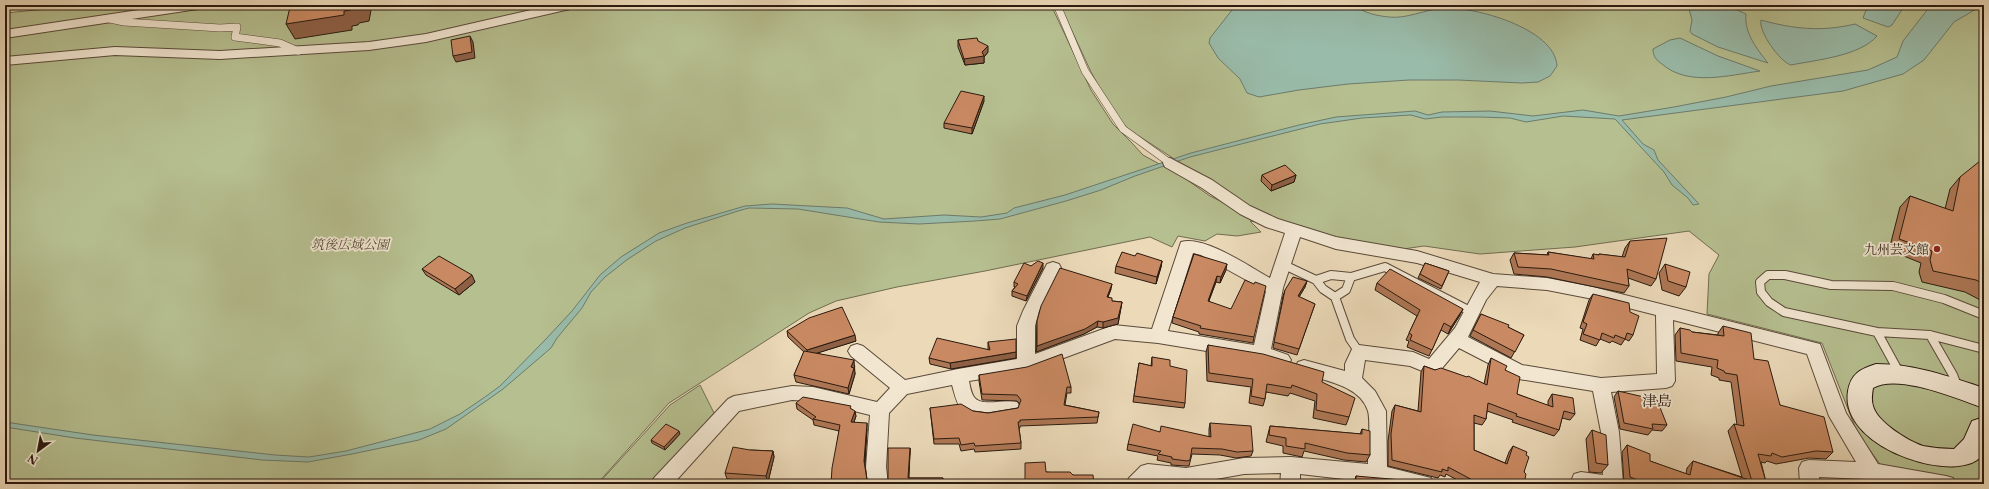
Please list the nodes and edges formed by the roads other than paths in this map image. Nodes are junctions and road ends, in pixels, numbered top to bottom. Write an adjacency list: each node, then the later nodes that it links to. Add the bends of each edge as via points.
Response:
1 (198, 5): 4 (street)
2 (570, 5): 6 (street, via 426,38 369,46)
3 (1057, 5): 8 (lane, via 1085,71 1123,129)
4 (109, 19): 5 (street); 6 (lane, via 124,22 237,27 235,37 280,43)
5 (5, 34)
6 (298, 50): 7 (street, via 220,55 115,51)
7 (5, 61)
8 (1170, 163): 9 (street, via 1245,210)
9 (1294, 230): 10 (street); 14 (street, via 1336,243 1417,257)
10 (1282, 264): 13 (lane); 15 (street)
11 (1053, 268): 28 (street, via 1026,326)
12 (1351, 277): 13 (lane, via 1331,275); 16 (lane, via 1346,290); 17 (lane, via 1385,267)
13 (1316, 280): 16 (lane, via 1323,289)
14 (1493, 280): 17 (street); 18 (street, via 1547,284 1585,291)
15 (1275, 288): 22 (street, via 1205,250 1187,246); 27 (street)
16 (1335, 297): 26 (lane, via 1350,339)
17 (1472, 312): 23 (street)
18 (1664, 312): 32 (street, via 1666,381); 41 (street, via 1814,349 1838,416)
19 (1984, 315): 20 (lane, via 1918,291 1893,286 1831,285 1779,275 1768,275 1760,282 1760,292 1784,312)
20 (1878, 332): 21 (lane); 29 (lane)
21 (1930, 335): 24 (lane); 34 (lane)
22 (1158, 336): 27 (street); 28 (street, via 1114,332)
23 (1457, 339): 26 (street, via 1432,368 1413,359); 32 (street, via 1519,372)
24 (1984, 349)
25 (857, 351): 33 (street)
26 (1359, 352): 31 (street, via 1354,364)
27 (1261, 353): 31 (street)
28 (1026, 365): 30 (street)
29 (1900, 374): 34 (street); 38 (street, via 1876,374 1862,382 1858,398 1863,414 1877,431 1907,451 1937,460 1958,460 1973,448 1981,429)
30 (958, 376): 33 (street); 36 (street, via 966,402 980,410)
31 (1353, 382): 40 (street, via 1369,396 1377,411)
32 (1601, 385): 49 (street, via 1610,432)
33 (902, 388): 37 (street)
34 (1958, 388): 35 (street)
35 (1984, 398)
36 (1011, 407)
37 (880, 410): 42 (street, via 813,394 792,393 734,404); 43 (street, via 876,467)
38 (1984, 428)
39 (1290, 465): 40 (street); 44 (street, via 1244,466 1186,476 1148,472); 45 (street)
40 (1377, 473): 46 (street)
41 (1877, 477): 50 (street, via 1809,468); 51 (street)
42 (661, 484)
43 (878, 484)
44 (1136, 484)
45 (1290, 484)
46 (1424, 484)
47 (1580, 484): 48 (street, via 1581,480)
48 (1606, 484)
49 (1613, 484)
50 (1810, 484)
51 (1946, 484)

